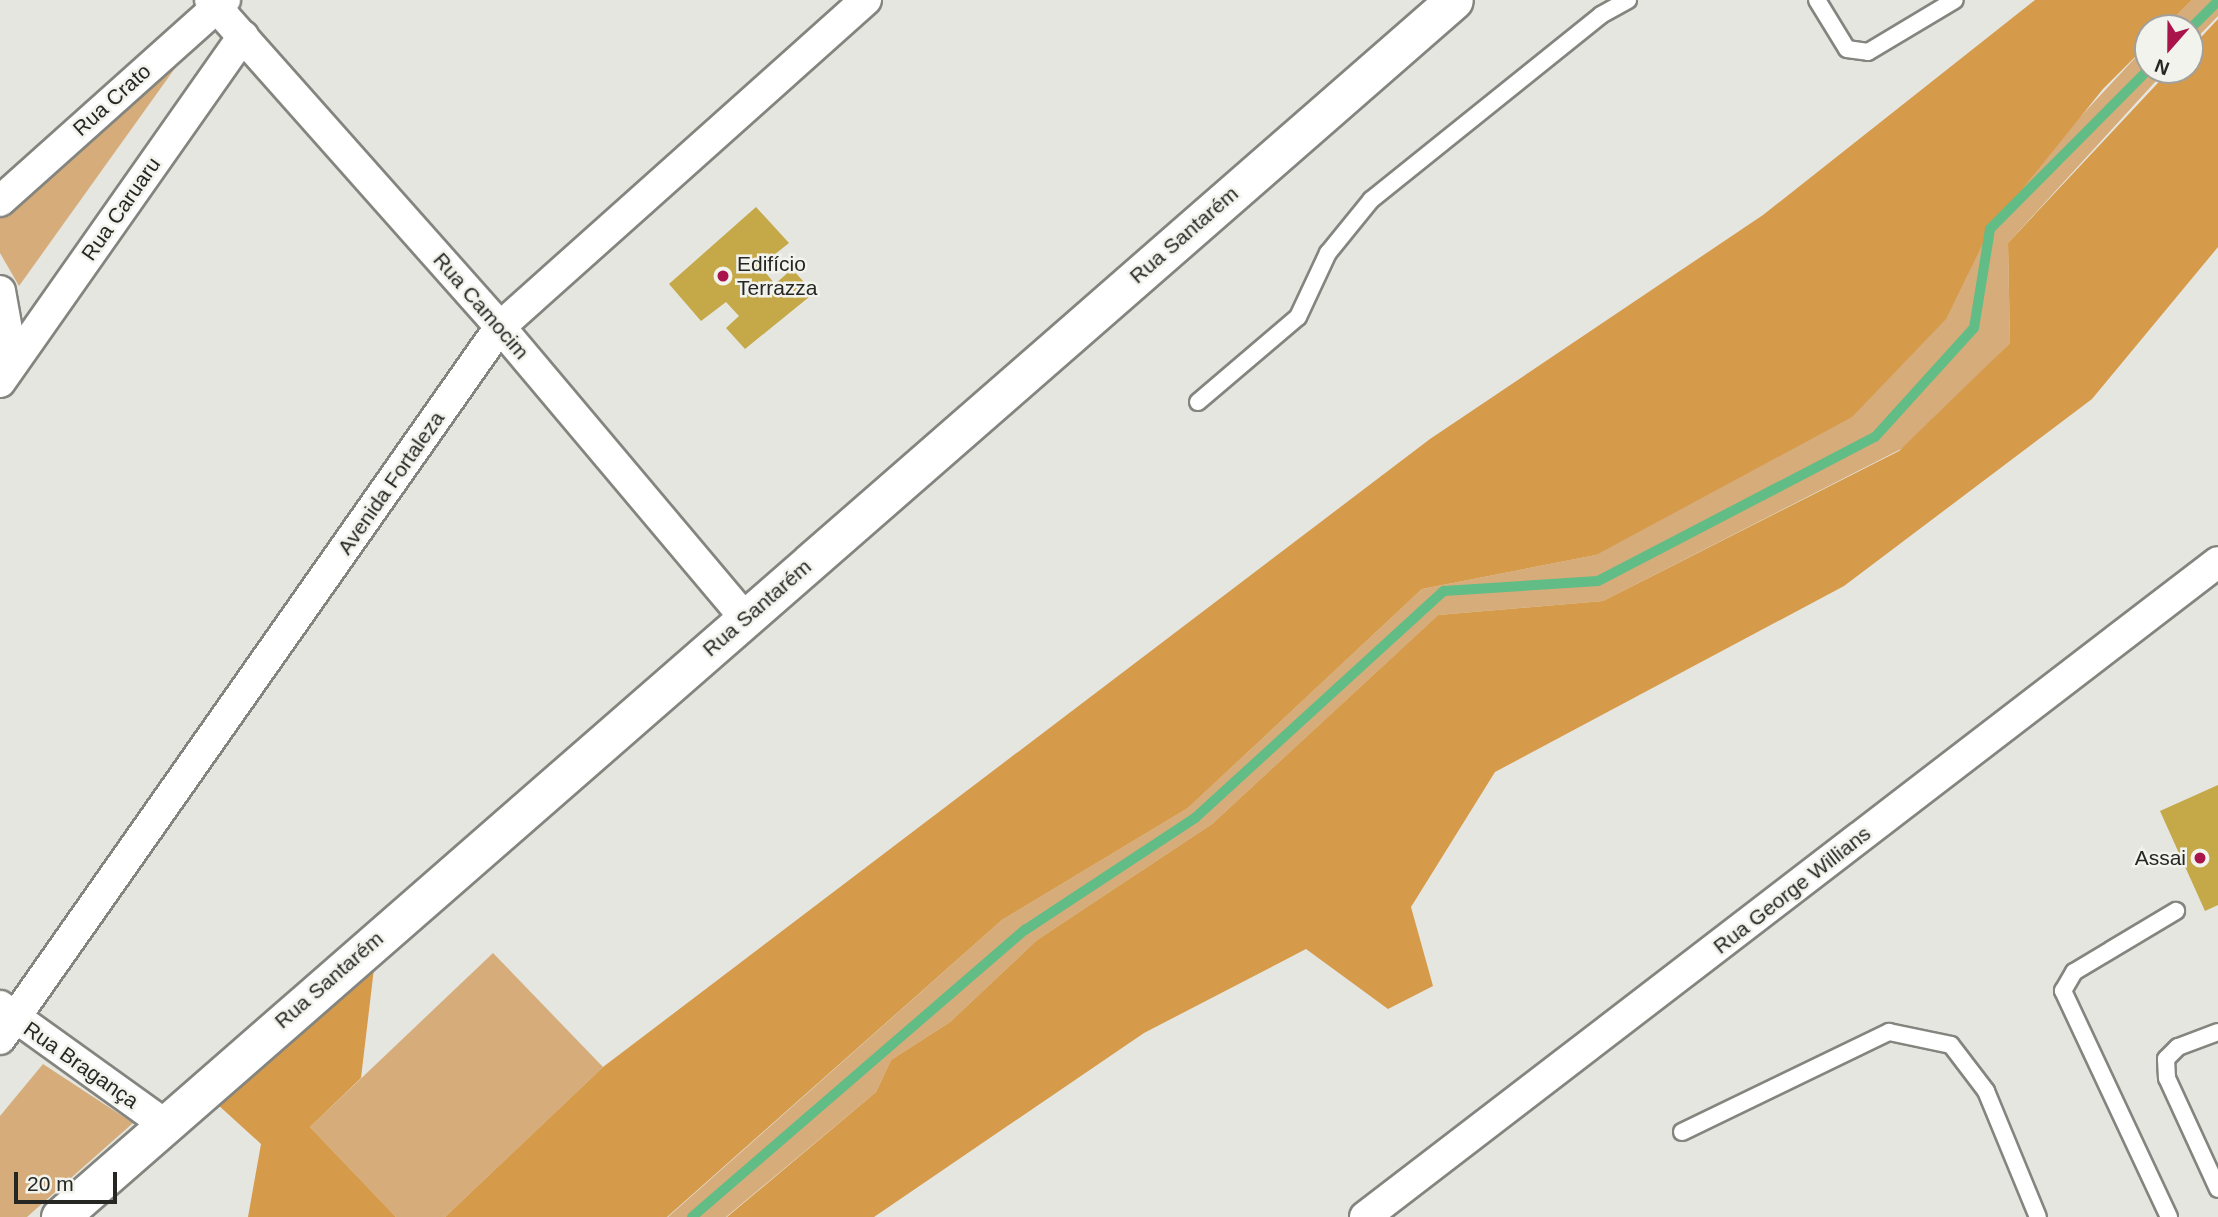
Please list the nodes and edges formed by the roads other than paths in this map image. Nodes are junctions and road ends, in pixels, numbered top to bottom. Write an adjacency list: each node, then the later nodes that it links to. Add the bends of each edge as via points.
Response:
1 (866, 0): 10 (street, Avenida Fortaleza)
2 (1454, 0): 14 (street, Rua Santarém)
3 (1628, 0): 12 (lane, via 1601,15 1371,201 1328,253 1298,317)
4 (1818, 0): 5 (lane, via 1847,49 1868,52)
5 (1955, 0)
6 (217, 3): 7 (street, Rua Camocim); 8 (street, Rua Crato)
7 (243, 36): 10 (street, Rua Camocim); 11 (street, Rua Caruaru)
8 (0, 201)
9 (0, 291): 11 (street)
10 (500, 327): 14 (street, Rua Camocim); 16 (street, Avenida Fortaleza)
11 (7, 372)
12 (1198, 402)
13 (2218, 562): 22 (street, Rua George Willians)
14 (745, 618): 18 (street, Rua Santarém)
15 (2176, 911): 24 (lane, via 2074,972 2063,991)
16 (5, 1021): 18 (street, Rua Bragança)
17 (2218, 1031): 20 (lane, via 2178,1047 2166,1068)
18 (163, 1123): 21 (street, Rua Santarém)
19 (1682, 1132): 23 (lane, via 1889,1032 1951,1045 1986,1091)
20 (2218, 1189)
21 (61, 1217)
22 (1365, 1217)
23 (2038, 1217)
24 (2169, 1217)

